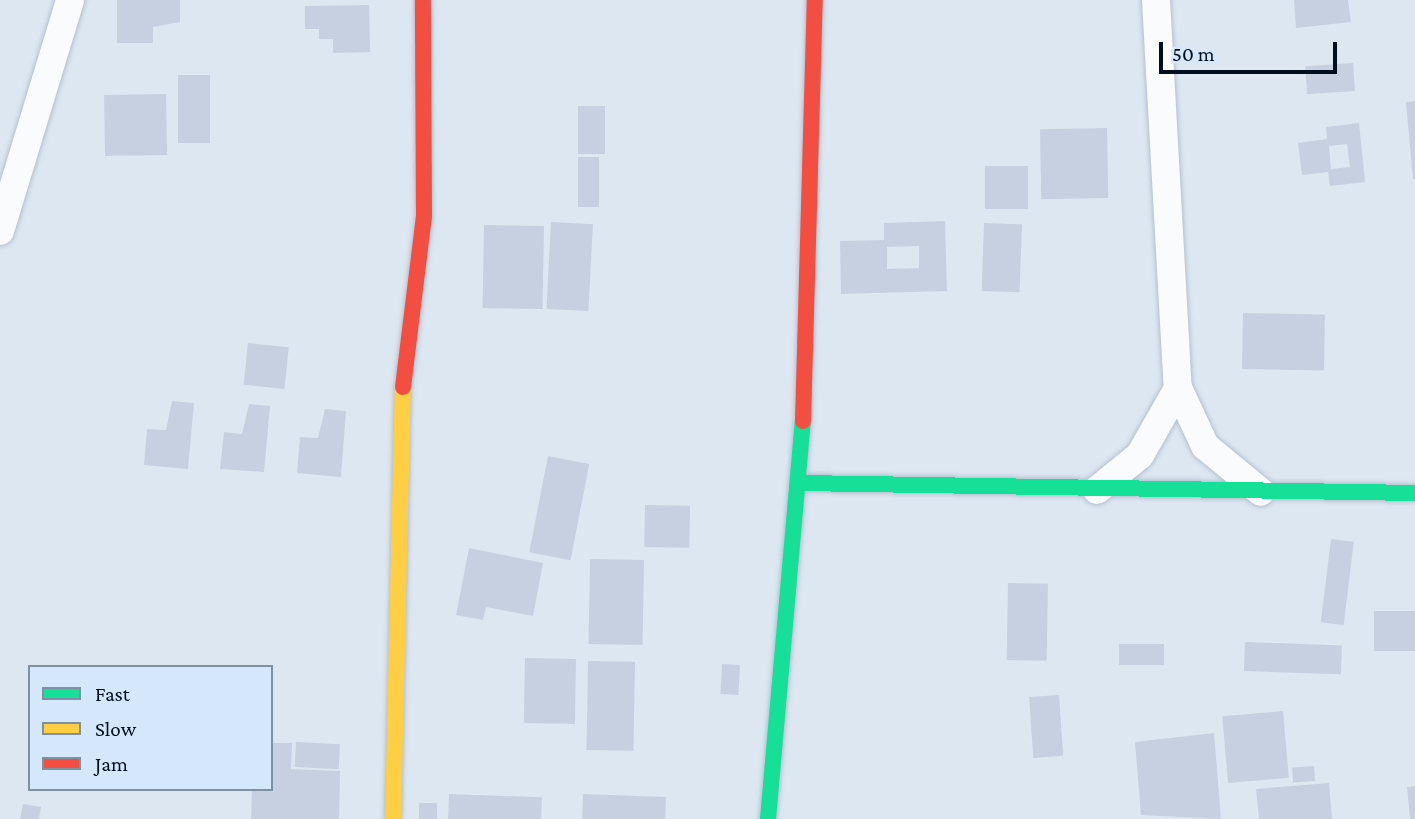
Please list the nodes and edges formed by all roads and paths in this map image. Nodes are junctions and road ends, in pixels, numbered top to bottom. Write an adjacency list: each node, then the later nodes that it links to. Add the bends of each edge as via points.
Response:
1 (70, 0): 5 (street)
2 (423, 0): 11 (street, via 424,215 398,421)
3 (816, 0): 7 (street)
4 (1156, 0): 6 (street)
5 (0, 231)
6 (1178, 388): 8 (street, via 1140,455); 9 (street, via 1205,446)
7 (800, 483): 8 (street); 12 (street)
8 (1097, 490): 9 (street)
9 (1261, 492): 10 (street)
10 (1415, 493)
11 (393, 819)
12 (768, 819)

